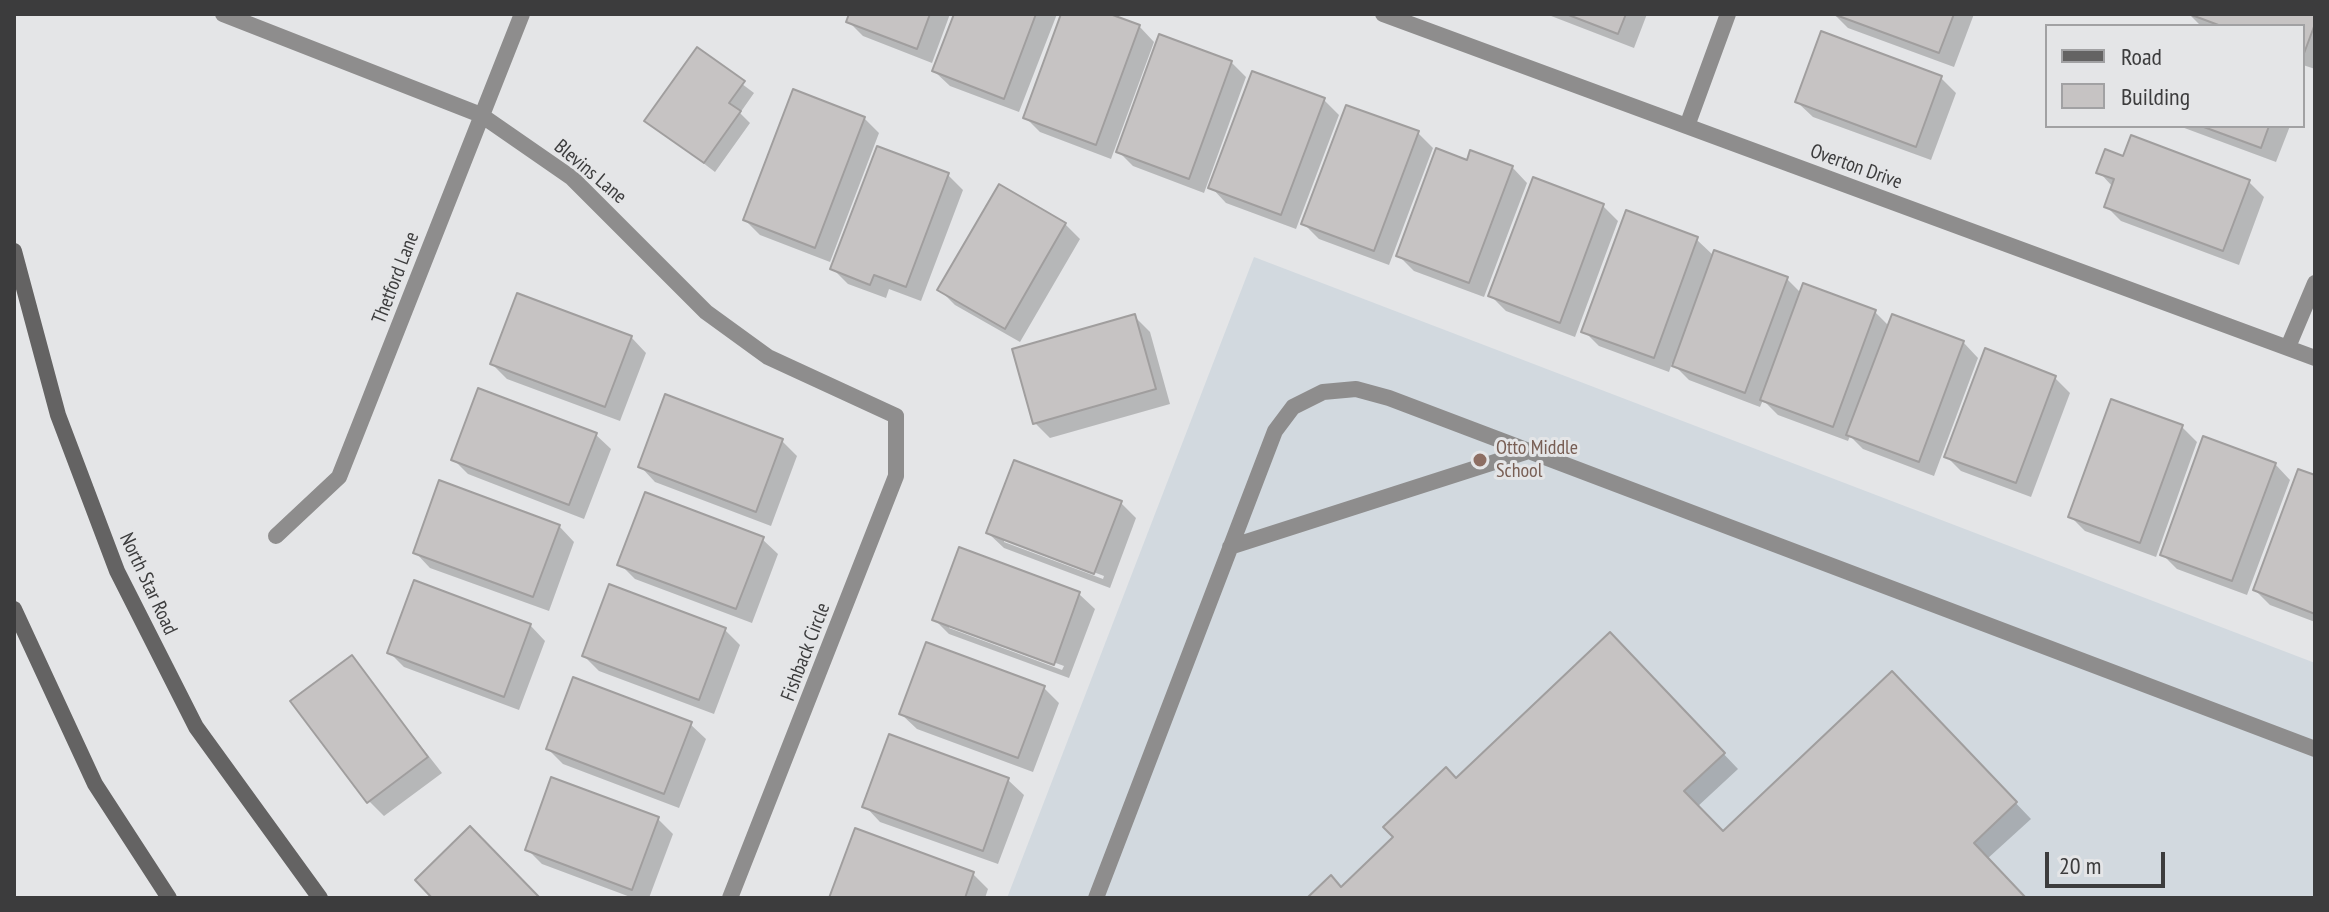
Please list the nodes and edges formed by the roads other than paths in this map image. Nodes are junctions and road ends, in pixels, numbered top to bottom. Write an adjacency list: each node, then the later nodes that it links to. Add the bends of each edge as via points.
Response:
1 (223, 14): 5 (street, Blevins Lane)
2 (522, 14): 5 (street, Thetford Lane)
3 (1383, 14): 6 (street, Overton Drive)
4 (1728, 14): 6 (street)
5 (481, 115): 11 (street, Blevins Lane, via 572,178 706,312 768,357); 13 (street, Thetford Lane, via 339,477)
6 (1687, 126): 9 (street, Overton Drive)
7 (14, 251): 19 (main road, North Star Road, via 58,415 117,571 196,727)
8 (2315, 283): 9 (street)
9 (2288, 347): 10 (street, Overton Drive)
10 (2315, 358)
11 (896, 416): 20 (street, Fishback Circle, via 896,476)
12 (1529, 451): 14 (street); 14 (street, via 1389,398 1356,389 1323,392 1293,407 1275,431); 17 (street)
13 (276, 536)
14 (1230, 547): 21 (street)
15 (14, 609): 16 (main road)
16 (18, 630): 18 (main road, via 95,784)
17 (2315, 749)
18 (169, 898)
19 (320, 898)
20 (730, 898)
21 (1096, 898)

